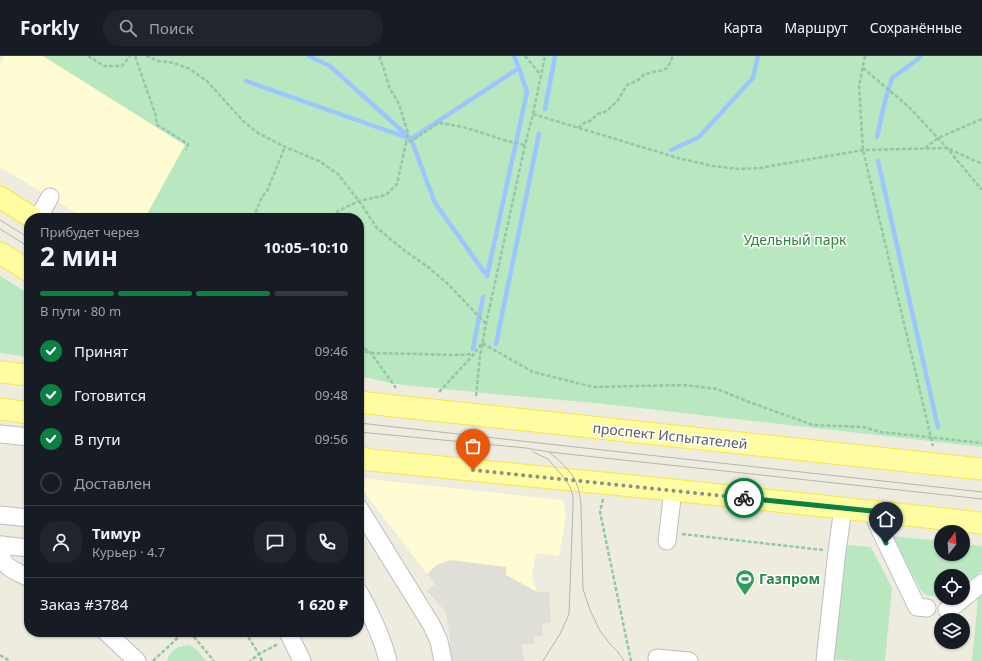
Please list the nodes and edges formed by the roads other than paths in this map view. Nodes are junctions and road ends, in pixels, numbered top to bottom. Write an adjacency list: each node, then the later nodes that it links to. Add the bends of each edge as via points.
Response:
1 (0, 197): 3 (main road)
2 (50, 197): 4 (street)
3 (25, 213)
4 (41, 213)
5 (0, 253): 6 (main road)
6 (24, 268)
7 (0, 372): 8 (main road)
8 (24, 375)
9 (364, 402): 15 (main road, проспект Испытателей)
10 (0, 410): 11 (main road)
11 (24, 412)
12 (0, 434): 13 (street)
13 (24, 436)
14 (364, 458): 16 (main road)
15 (982, 469)
16 (673, 490): 17 (main road); 23 (street)
17 (843, 508): 18 (main road); 39 (street)
18 (872, 511): 22 (main road); 29 (street, via 917,607)
19 (0, 514): 21 (street)
20 (364, 516): 37 (street, via 431,624 439,641)
21 (24, 517)
22 (982, 523)
23 (668, 537)
24 (1, 545): 25 (street); 26 (street, via 6,566)
25 (24, 547)
26 (24, 575)
27 (982, 583): 30 (street)
28 (364, 601): 36 (street, via 379,632)
29 (927, 608)
30 (947, 610)
31 (112, 637): 34 (street)
32 (286, 637): 35 (street)
33 (657, 658): 38 (street)
34 (138, 661)
35 (302, 661)
36 (388, 661)
37 (443, 661)
38 (689, 661)
39 (825, 661)

